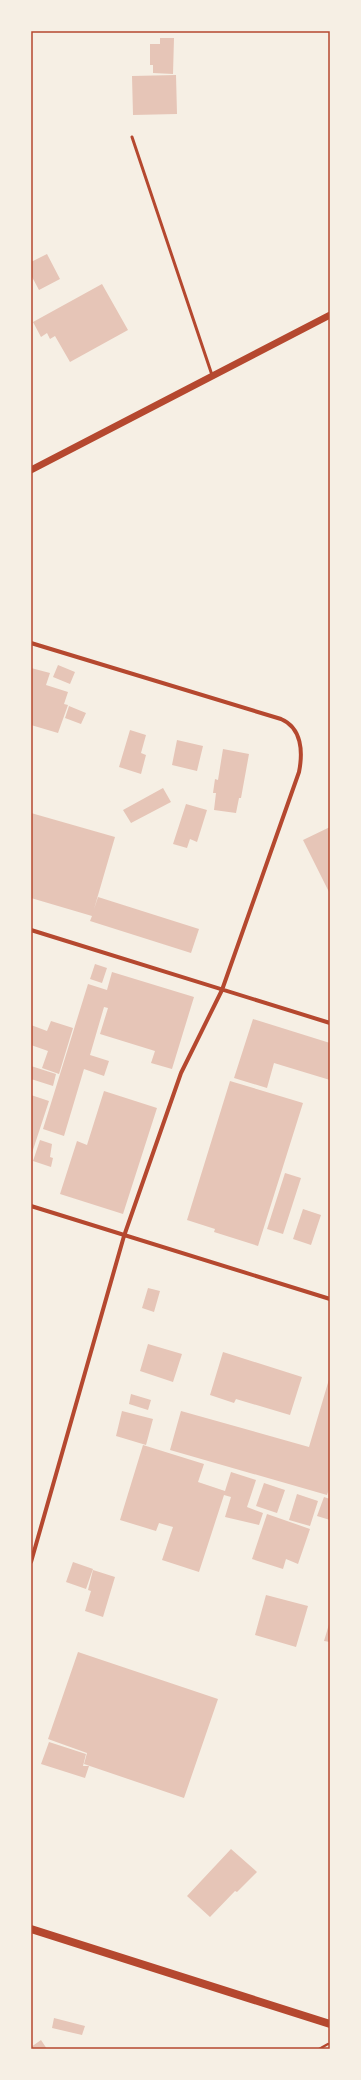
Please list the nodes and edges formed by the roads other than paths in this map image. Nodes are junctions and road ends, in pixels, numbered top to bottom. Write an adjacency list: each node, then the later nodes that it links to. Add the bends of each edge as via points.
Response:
1 (132, 137): 3 (lane)
2 (330, 315): 3 (street)
3 (212, 375): 4 (street)
4 (31, 470)
5 (31, 643): 7 (street, via 281,719 294,728 301,744 302,759 299,772)
6 (31, 930): 7 (street)
7 (222, 990): 8 (street); 10 (street, via 181,1073)
8 (330, 1023)
9 (31, 1206): 10 (street)
10 (124, 1236): 11 (street); 12 (street)
11 (330, 1299)
12 (31, 1562)
13 (31, 1929): 14 (main road)
14 (330, 2024)

